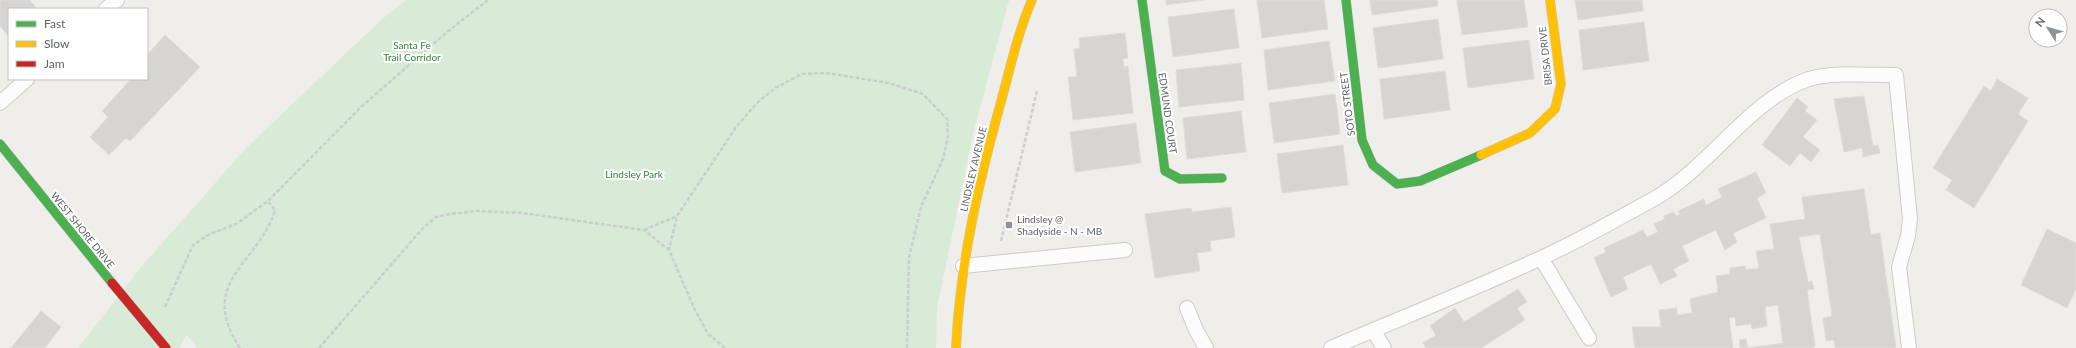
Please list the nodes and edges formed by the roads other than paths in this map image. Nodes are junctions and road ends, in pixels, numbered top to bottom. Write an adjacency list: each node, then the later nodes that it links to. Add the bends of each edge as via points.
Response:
1 (116, 0): 6 (lane)
2 (1032, 0): 14 (street, LINDSLEY AVENUE, via 1019,37 984,165)
3 (1142, 0): 11 (street, EDMUND COURT, via 1165,171 1180,179)
4 (1346, 0): 10 (street, SOTO STREET, via 1362,140 1373,165 1397,184 1420,181)
5 (1550, 0): 10 (street, BRISA DRIVE, via 1561,84 1555,109 1530,133)
6 (107, 8)
7 (26, 80): 8 (lane)
8 (0, 103)
9 (0, 144): 18 (street, WEST SHORE DRIVE)
10 (1473, 158)
11 (1222, 178)
12 (1125, 250): 14 (lane)
13 (1541, 258): 16 (lane); 17 (lane); 23 (lane, via 1669,189 1759,109 1791,88 1810,79 1829,76 1896,75 1910,219 1899,267)
14 (964, 266): 19 (street, LINDSLEY AVENUE)
15 (1187, 308): 20 (lane)
16 (1373, 330): 21 (lane); 22 (lane)
17 (1589, 338)
18 (166, 348)
19 (956, 348)
20 (1206, 348)
21 (1331, 348)
22 (1384, 348)
23 (1909, 348)

